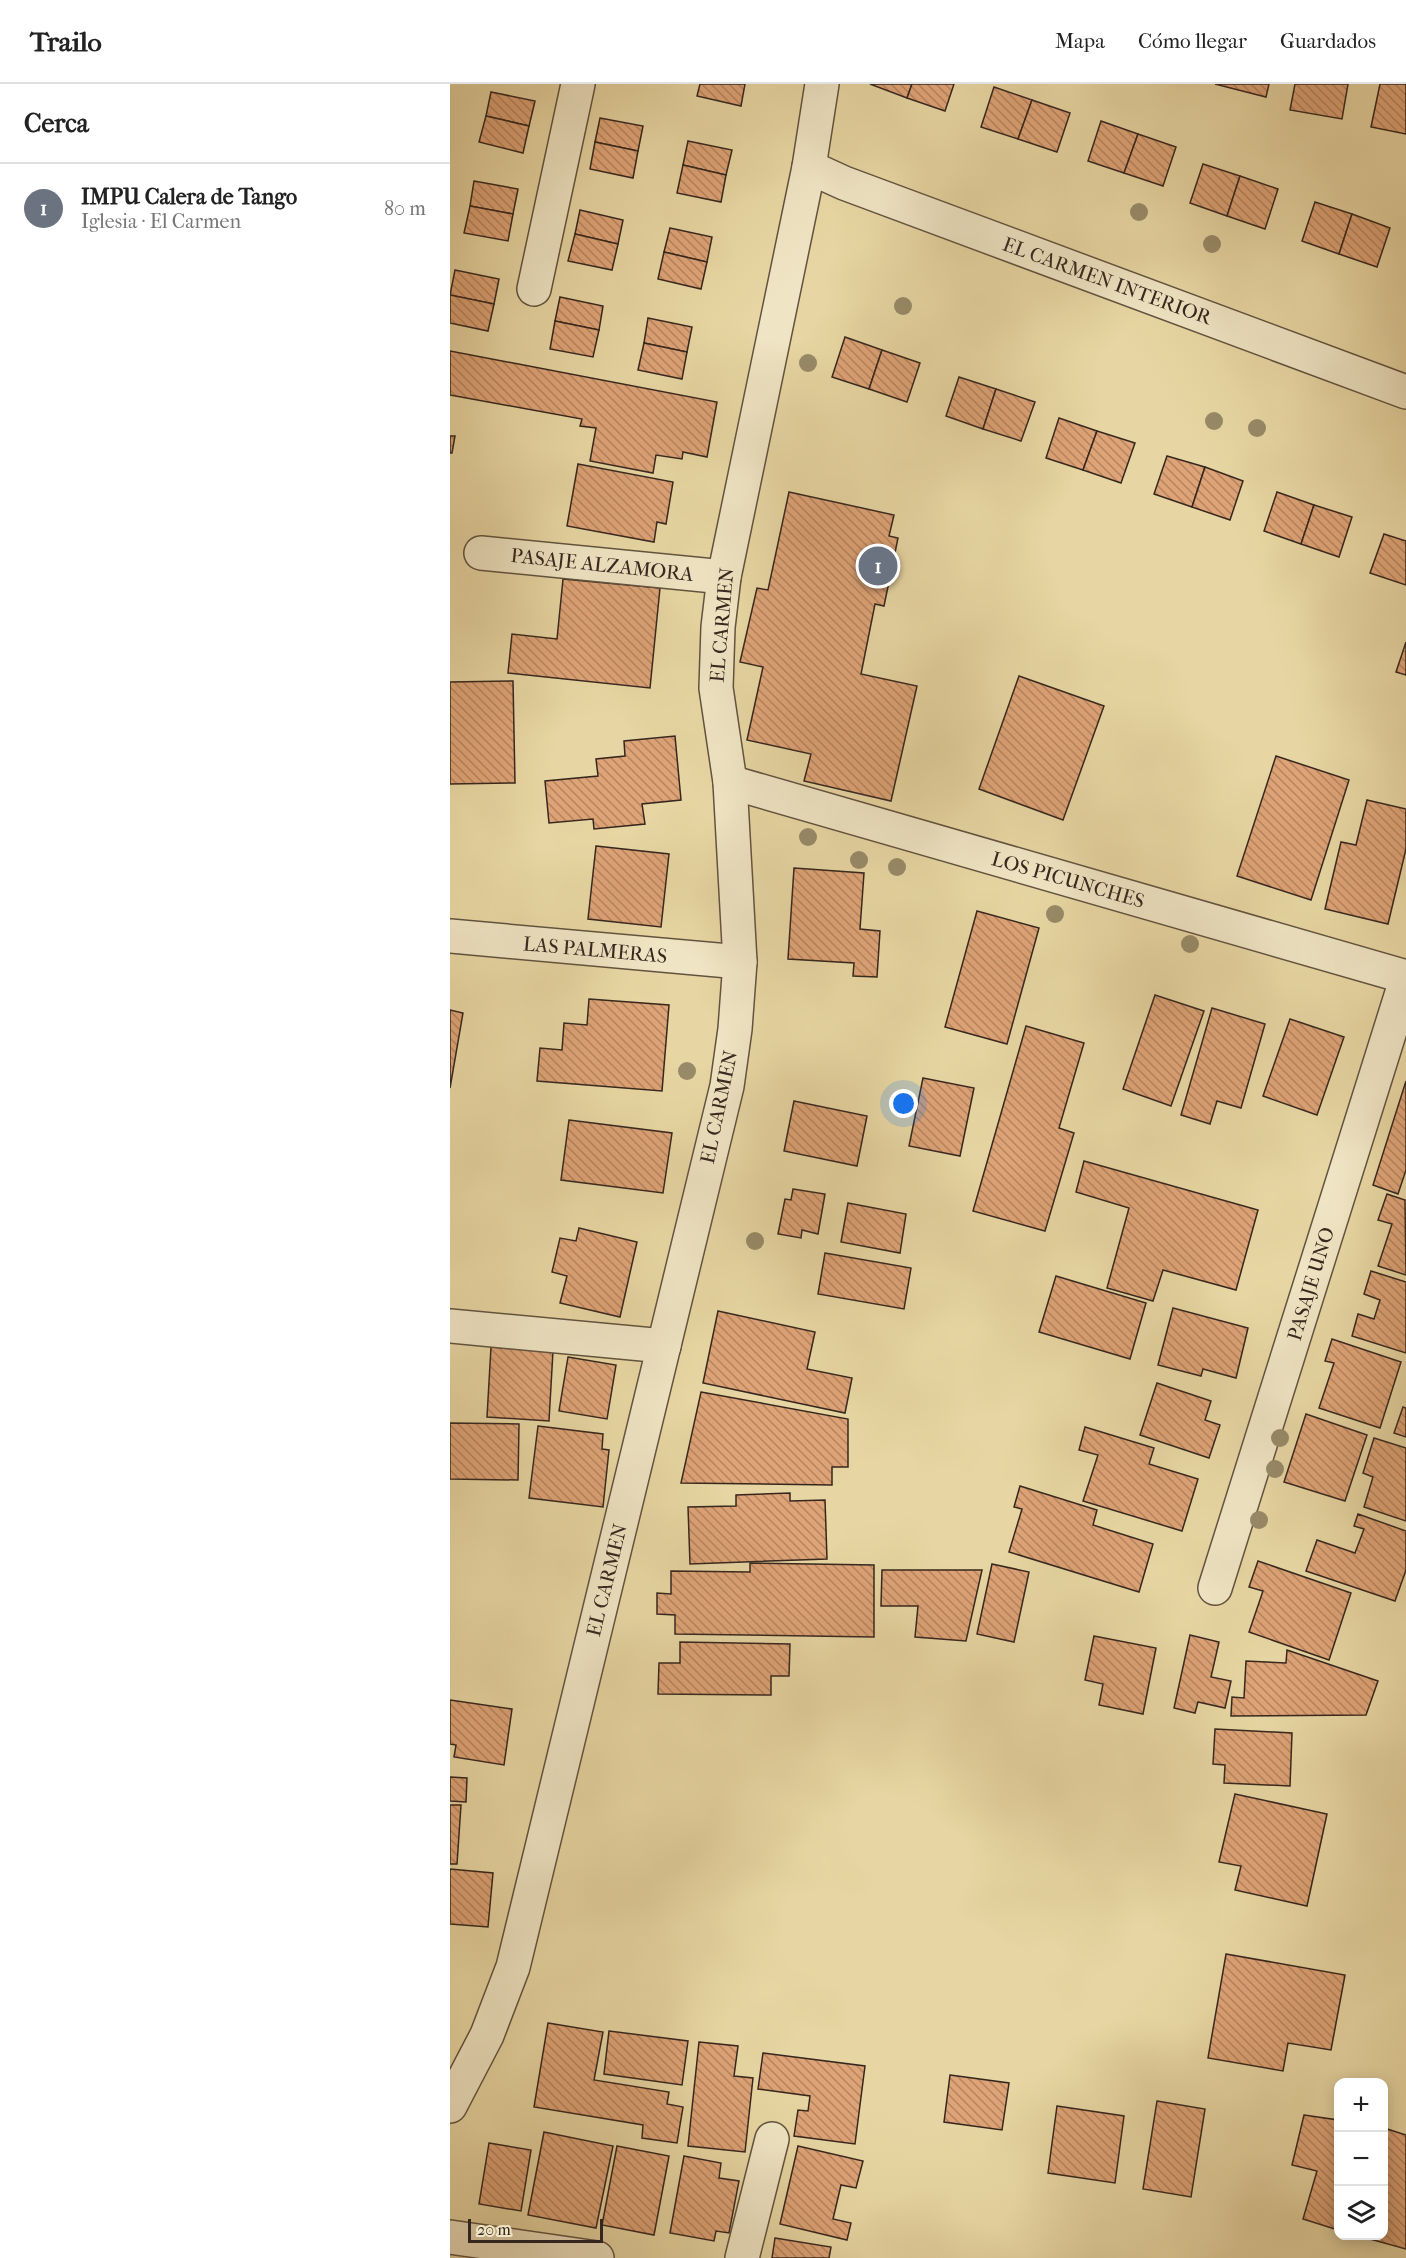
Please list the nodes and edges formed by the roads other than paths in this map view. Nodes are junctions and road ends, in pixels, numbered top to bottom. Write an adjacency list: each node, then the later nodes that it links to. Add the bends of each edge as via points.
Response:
1 (578, 84): 4 (street)
2 (822, 84): 3 (street, EL CARMEN)
3 (809, 167): 5 (street, EL CARMEN INTERIOR); 7 (street, EL CARMEN)
4 (534, 289)
5 (1406, 392)
6 (481, 553): 7 (street, PASAJE ALZAMORA)
7 (724, 577): 8 (street, EL CARMEN, via 716,688)
8 (730, 782): 10 (street, EL CARMEN); 11 (street, LOS PICUNCHES)
9 (450, 936): 10 (street, LAS PALMERAS)
10 (740, 962): 13 (street, EL CARMEN, via 728,1086)
11 (1406, 979): 14 (street, PASAJE UNO)
12 (450, 1326): 13 (street)
13 (664, 1346): 15 (street, EL CARMEN, via 513,1967 487,2035)
14 (1215, 1588)
15 (450, 2106)
16 (772, 2139): 19 (street)
17 (450, 2237): 18 (street)
18 (597, 2258)
19 (741, 2258)

